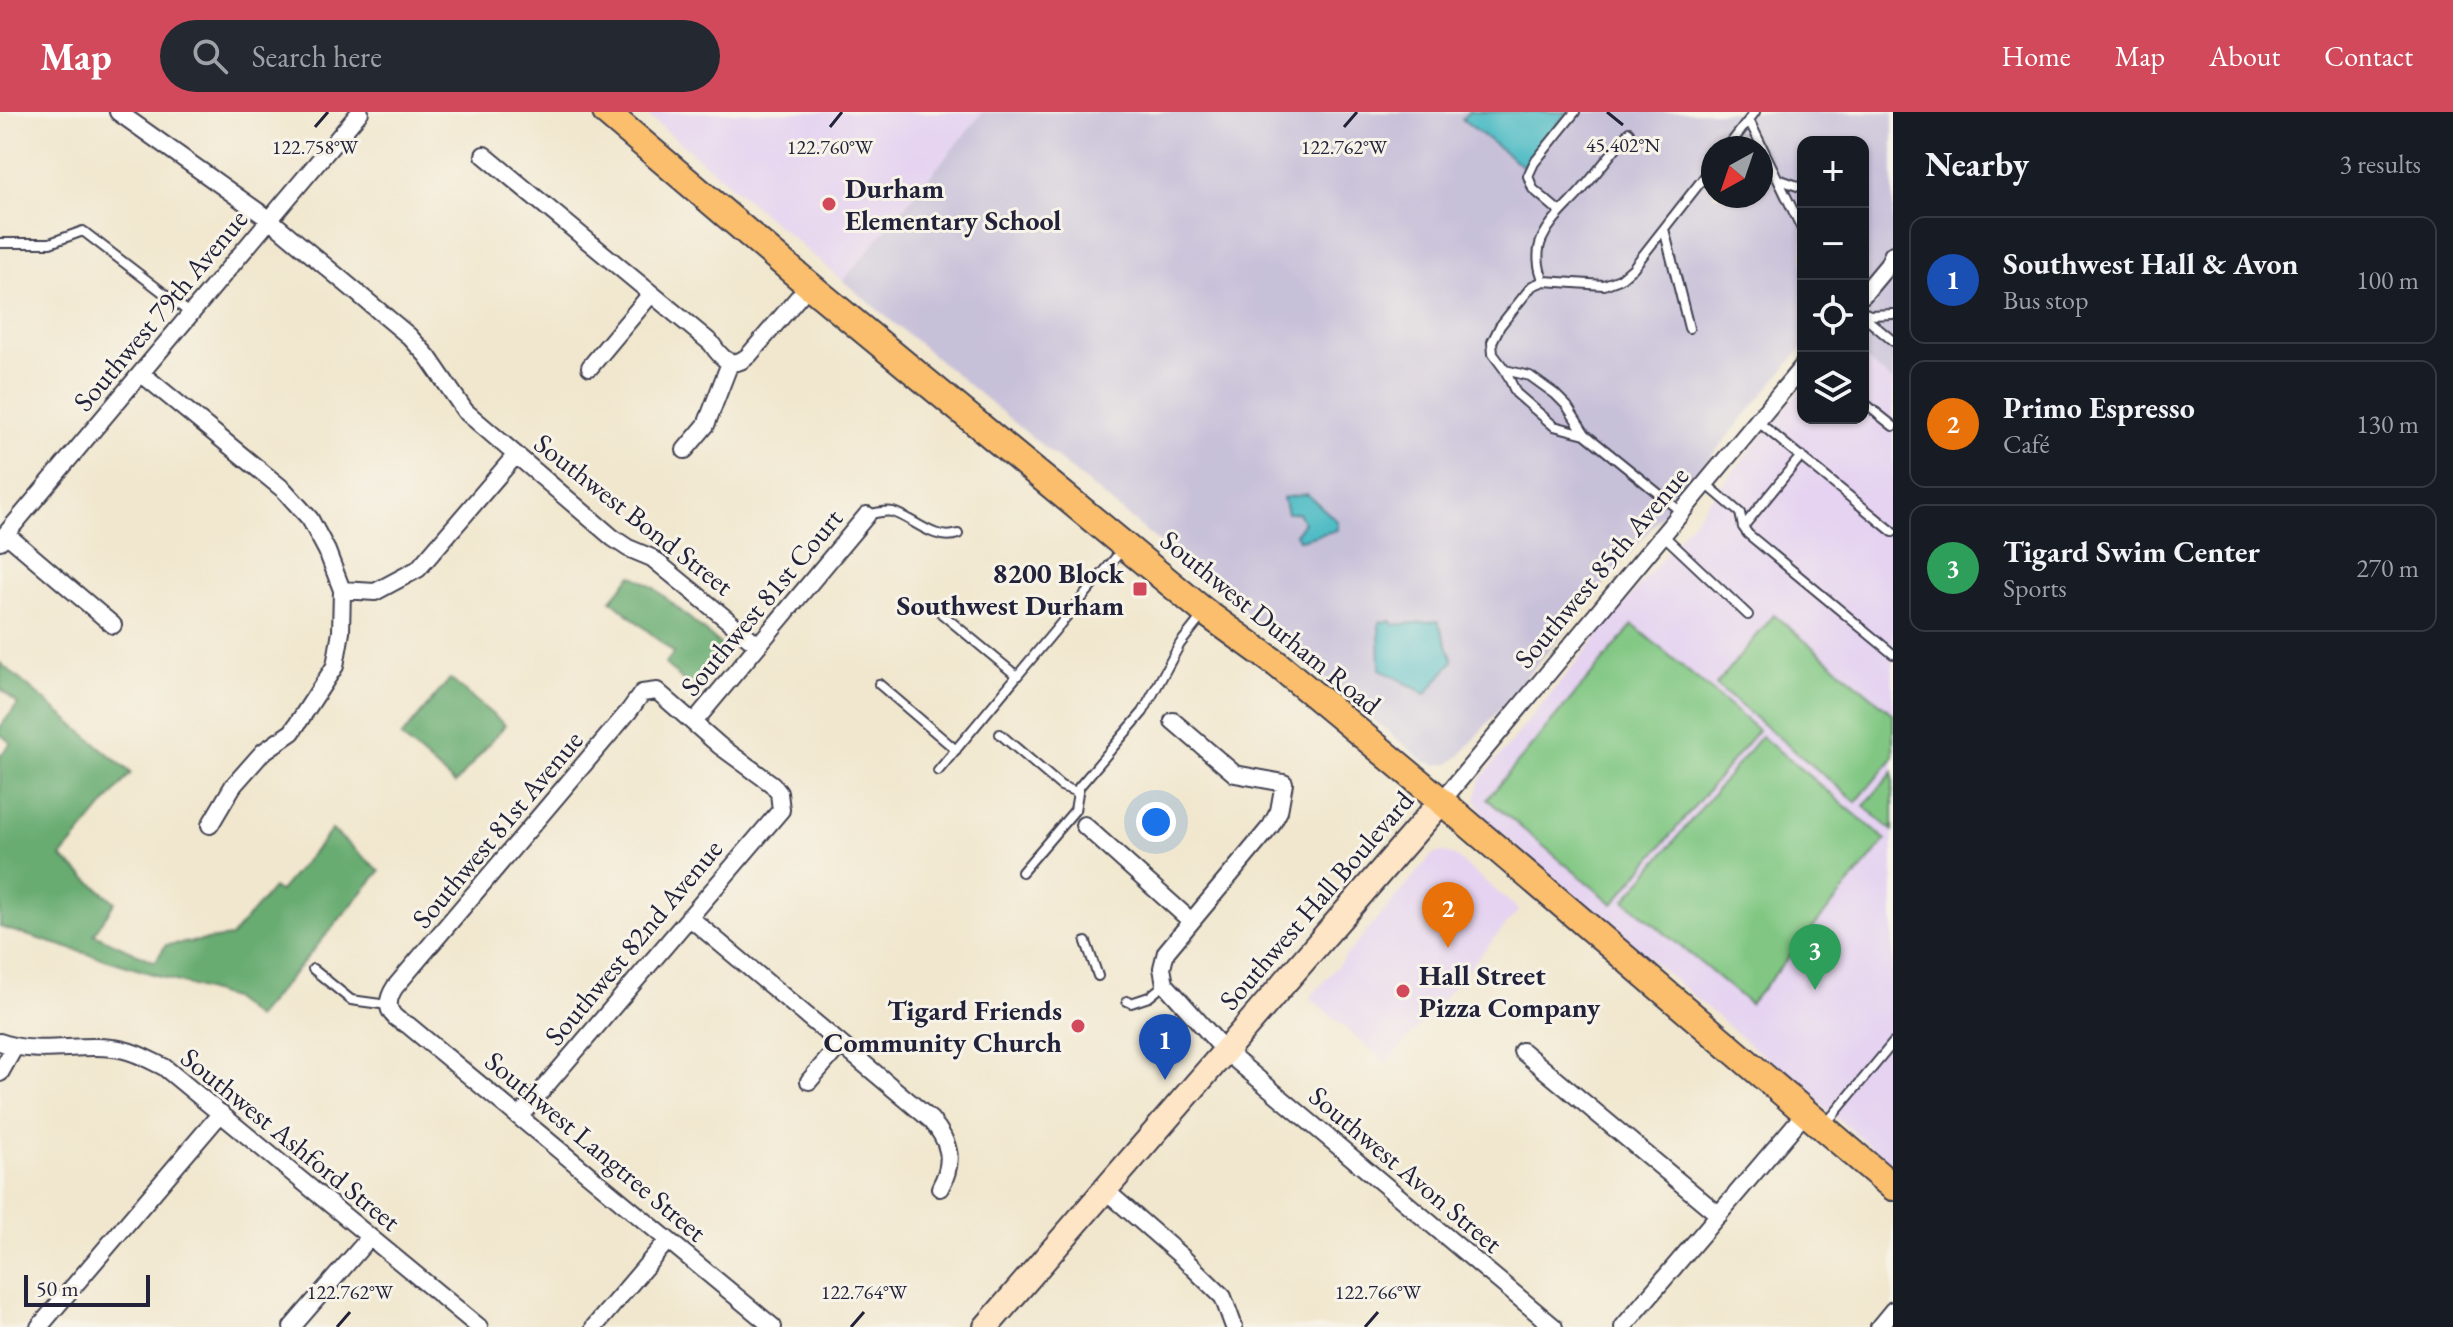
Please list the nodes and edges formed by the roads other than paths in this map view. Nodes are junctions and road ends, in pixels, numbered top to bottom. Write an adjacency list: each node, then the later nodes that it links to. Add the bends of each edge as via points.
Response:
1 (118, 112): 14 (street, Southwest Bond Street)
2 (360, 112): 14 (street, Southwest 79th Avenue)
3 (606, 112): 19 (main road, Southwest Durham Road)
4 (1575, 112): 12 (lane, via 1528,176 1533,189)
5 (1752, 116): 7 (lane); 9 (lane)
6 (1629, 132): 12 (lane)
7 (1736, 136)
8 (484, 155): 21 (street)
9 (1778, 179): 11 (lane); 13 (lane)
10 (1701, 181): 15 (lane)
11 (1797, 186)
12 (1560, 212): 18 (lane, via 1542,239 1539,272)
13 (1797, 219)
14 (270, 220): 22 (street, Southwest 79th Avenue); 38 (street, Southwest Bond Street, via 409,336 465,411)
15 (1664, 229): 18 (lane, via 1620,279 1604,285); 26 (lane)
16 (0, 243): 22 (lane, via 50,243 83,231)
17 (1892, 265): 20 (street)
18 (1544, 281): 30 (lane, via 1532,286 1492,342 1493,354)
19 (809, 285): 28 (street, via 749,355); 48 (main road, Southwest Durham Road)
20 (1869, 288)
21 (651, 294): 28 (street); 29 (street)
22 (191, 314): 32 (street, Southwest 79th Avenue)
23 (1893, 314): 24 (lane)
24 (1869, 315)
25 (1869, 319): 27 (lane)
26 (1689, 328)
27 (1893, 341)
28 (730, 363): 37 (street, via 706,425)
29 (590, 367)
30 (1505, 370): 36 (lane, via 1530,376 1555,394); 36 (lane, via 1516,393 1538,415 1554,426)
31 (1797, 373): 34 (street, Southwest 85th Avenue)
32 (142, 374): 47 (street, Southwest 79th Avenue); 49 (street, via 284,490 310,519)
33 (1869, 407): 35 (lane)
34 (1757, 420): 39 (lane); 40 (street, Southwest 85th Avenue)
35 (1893, 426)
36 (1585, 434): 41 (lane)
37 (685, 450)
38 (515, 456): 49 (street, via 418,569 375,592); 54 (street, Southwest Bond Street, via 613,538 652,558)
39 (1801, 456): 43 (lane); 44 (lane)
40 (1705, 482): 41 (street, Southwest 85th Avenue); 43 (lane, via 1740,513)
41 (1680, 511): 45 (street, Southwest 85th Avenue)
42 (867, 515): 46 (lane, via 890,511 939,535); 54 (street, Southwest 81st Court)
43 (1743, 527): 55 (lane)
44 (1893, 532)
45 (1661, 533): 52 (lane); 64 (street, Southwest 85th Avenue)
46 (958, 534)
47 (3, 538): 53 (street)
48 (1125, 546): 50 (main road, Southwest Durham Road); 56 (lane)
49 (342, 590): 65 (street, via 335,666 292,732 263,752 233,786)
50 (1205, 612): 63 (lane, via 1180,644 1143,712); 64 (main road, Southwest Durham Road, via 1277,664)
51 (942, 614): 56 (lane)
52 (1748, 615)
53 (113, 625)
54 (758, 645): 59 (street, Southwest 81st Court)
55 (1892, 651)
56 (1017, 676): 61 (lane)
57 (879, 684): 61 (lane)
58 (1173, 721): 69 (street, via 1235,774 1284,783 1271,826)
59 (694, 722): 68 (street, Southwest 82nd Avenue, via 772,784 782,801 776,818); 75 (street, Southwest 81st Avenue, via 666,696 642,693 395,987)
60 (1000, 734): 63 (lane, via 1061,786)
61 (956, 750): 62 (lane)
62 (938, 771)
63 (1077, 792): 67 (lane, via 1075,810)
64 (1441, 802): 79 (main road, Southwest Hall Boulevard); 85 (main road, Southwest Durham Road)
65 (210, 825)
66 (1084, 825): 69 (street)
67 (1022, 872)
68 (689, 917): 78 (street); 84 (street, Southwest 82nd Avenue)
69 (1191, 921): 73 (street, via 1166,952)
70 (1086, 942): 72 (lane)
71 (313, 969): 75 (lane, via 351,1000)
72 (1098, 976)
73 (1165, 984): 74 (lane, via 1139,1002); 79 (street, Southwest Avon Street)
74 (1127, 1001)
75 (388, 1005): 84 (street, Southwest Langtree Street, via 397,1020)
76 (1893, 1043): 85 (lane)
77 (7, 1045): 81 (street); 83 (street, Southwest Ashford Street, via 124,1050 164,1067)
78 (840, 1045): 82 (street); 87 (street, via 941,1132 950,1153)
79 (1225, 1051): 88 (main road, Southwest Hall Boulevard); 100 (street, Southwest Avon Street)
80 (1522, 1051): 89 (street)
81 (0, 1073)
82 (809, 1081)
83 (221, 1113): 90 (street, Southwest Ashford Street); 93 (street)
84 (520, 1116): 91 (street, Southwest Langtree Street)
85 (1814, 1120): 86 (main road, Southwest Durham Road); 89 (street)
86 (1893, 1187)
87 (940, 1188)
88 (1104, 1189): 98 (main road, Southwest Hall Boulevard); 99 (street, via 1223,1297)
89 (1719, 1215): 101 (street)
90 (370, 1237): 94 (street); 95 (street, Southwest Ashford Street)
91 (668, 1240): 96 (street); 97 (street, Southwest Langtree Street)
92 (1893, 1310): 102 (street)
93 (39, 1327)
94 (292, 1327)
95 (479, 1327)
96 (594, 1327)
97 (773, 1327)
98 (986, 1327)
99 (1234, 1327)
100 (1554, 1327)
101 (1623, 1327)
102 (1879, 1327)

